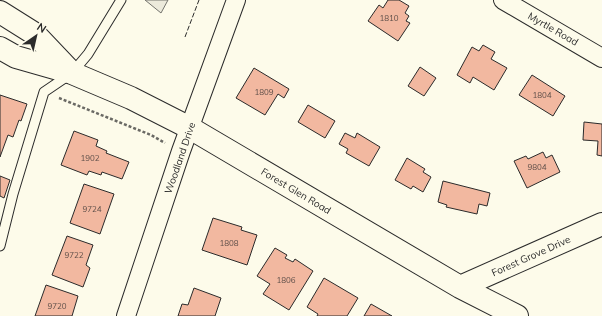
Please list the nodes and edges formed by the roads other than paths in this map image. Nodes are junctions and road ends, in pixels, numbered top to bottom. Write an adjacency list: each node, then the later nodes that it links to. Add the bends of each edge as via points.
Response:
1 (121, 0): 7 (lane, via 88,54)
2 (236, 0): 8 (street, Woodland Drive)
3 (503, 0): 6 (street, Myrtle Road)
4 (0, 12): 7 (street, Forest Glen Road, via 35,34)
5 (0, 48): 7 (street, Forest Glen Road, via 16,58)
6 (602, 58)
7 (72, 73): 8 (street, Forest Glen Road); 10 (lane, via 44,92)
8 (190, 128): 11 (street, Forest Glen Road); 12 (street, Woodland Drive)
9 (602, 224): 11 (street, Forest Grove Drive)
10 (0, 246)
11 (460, 288): 13 (street, Forest Glen Road)
12 (126, 316)
13 (518, 316)

